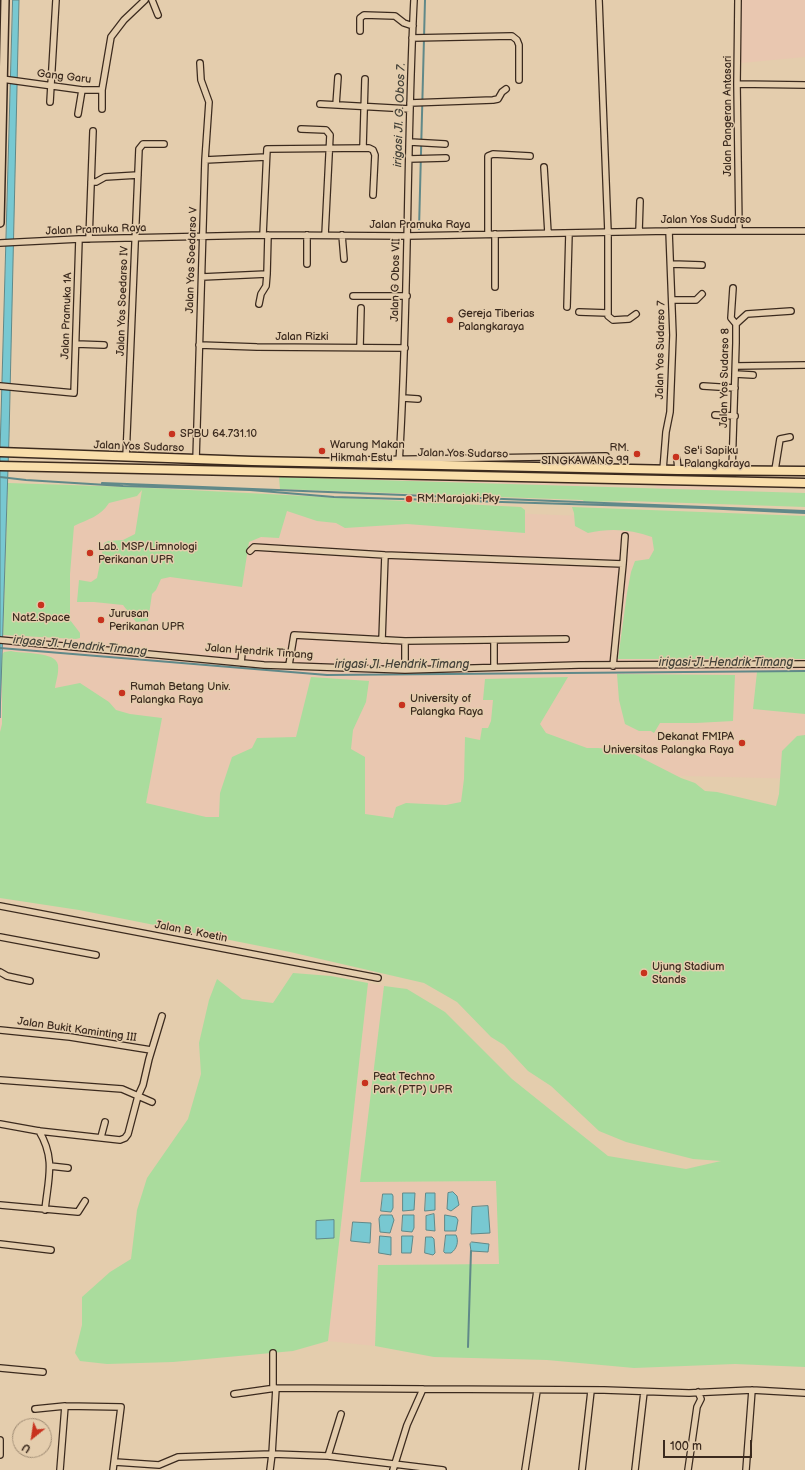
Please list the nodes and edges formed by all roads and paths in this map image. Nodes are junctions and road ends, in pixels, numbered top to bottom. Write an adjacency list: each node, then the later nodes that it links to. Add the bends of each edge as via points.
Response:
1 (4, 0): 12 (street)
2 (56, 0): 20 (street)
3 (145, 0): 23 (street, Gang Garu, via 111,37)
4 (152, 0): 8 (street)
5 (414, 0): 9 (street, Jalan G Obos VII)
6 (599, 0): 55 (street)
7 (738, 0): 18 (street, Jalan Pangeran Antasari)
8 (158, 15)
9 (413, 26): 10 (street, via 395,16 364,15 360,18); 11 (street, Jalan G Obos VII)
10 (360, 30)
11 (412, 38): 17 (street, via 515,38 519,44); 28 (street, Jalan G Obos VII)
12 (1, 54): 15 (street)
13 (200, 63): 43 (street, Jalan Yos Soedarso V, via 201,80 209,102)
14 (338, 77): 26 (street)
15 (5, 79): 20 (street, Gang Garu); 31 (street)
16 (365, 80): 27 (street)
17 (519, 80)
18 (737, 84): 19 (street); 53 (street, Jalan Pangeran Antasari)
19 (805, 85)
20 (50, 86): 22 (street, Gang Garu); 24 (street)
21 (506, 89): 28 (street, via 493,100)
22 (82, 90): 23 (street, Gang Garu); 30 (street)
23 (102, 90): 29 (street)
24 (50, 102)
25 (320, 104): 26 (street)
26 (336, 105): 27 (street)
27 (364, 106): 28 (street); 38 (street)
28 (410, 106): 34 (street, Jalan G Obos VII)
29 (102, 108)
30 (78, 114)
31 (1, 124): 47 (street)
32 (301, 129): 37 (street, via 328,131)
33 (93, 131): 46 (street)
34 (410, 142): 36 (street); 41 (street, Jalan G Obos VII)
35 (164, 144): 45 (street, Jalan Yos Soedarso IV, via 143,144 140,147)
36 (445, 144)
37 (330, 147): 38 (street); 40 (street, via 267,149); 61 (street)
38 (363, 147): 48 (street, via 375,153)
39 (530, 156): 57 (street, via 488,156)
40 (266, 157): 43 (street); 59 (street)
41 (409, 158): 42 (street); 63 (street, Jalan G Obos VII)
42 (446, 158)
43 (205, 160): 64 (street, Jalan Yos Soedarso V)
44 (544, 167): 58 (street)
45 (138, 174): 46 (street, via 107,176); 65 (street, Jalan Yos Soedarso IV)
46 (91, 182): 67 (street)
47 (1, 191): 50 (street)
48 (373, 195)
49 (640, 201): 51 (street)
50 (0, 223)
51 (639, 231): 52 (street, Jalan Yos Sudarso); 55 (street, Jalan Yos Sudarso)
52 (670, 231): 53 (street, Jalan Yos Sudarso); 71 (street, Jalan Yos Sudarso 7)
53 (739, 231): 54 (street, Jalan Yos Sudarso)
54 (805, 231)
55 (608, 232): 56 (street, Jalan Pramuka Raya); 86 (street)
56 (569, 233): 58 (street, Jalan Pramuka Raya); 82 (street)
57 (492, 234): 58 (street, Jalan Pramuka Raya); 63 (street, Jalan Pramuka Raya); 75 (street)
58 (548, 234)
59 (266, 235): 60 (street, Jalan Pramuka Raya); 64 (street, Jalan Pramuka Raya); 73 (street)
60 (307, 235): 61 (street, Jalan Pramuka Raya); 70 (street)
61 (325, 235): 62 (street, Jalan Pramuka Raya)
62 (342, 236): 63 (street, Jalan Pramuka Raya); 69 (street)
63 (407, 236): 79 (street, Jalan G Obos VII)
64 (203, 237): 65 (street, Jalan Pramuka Raya); 74 (street, Jalan Yos Soedarso V)
65 (135, 238): 67 (street, Jalan Pramuka Raya); 109 (street, Jalan Yos Soedarso IV)
66 (80, 239): 67 (street, Jalan Pramuka Raya); 68 (street, Jalan Pramuka Raya); 89 (street, Jalan Pramuka 1A)
67 (89, 239)
68 (0, 243)
69 (344, 259)
70 (307, 264)
71 (672, 264): 72 (street); 80 (street, Jalan Yos Sudarso 7)
72 (702, 265)
73 (267, 274): 74 (street); 81 (street, via 266,286)
74 (202, 277): 91 (street, Jalan Yos Soedarso V)
75 (495, 287)
76 (733, 288): 88 (street, Jalan Yos Sudarso 8, via 731,318)
77 (702, 294): 80 (street, via 696,300)
78 (353, 296): 79 (street)
79 (407, 296): 93 (street, Jalan G Obos VII)
80 (673, 300): 118 (street, Jalan Yos Sudarso 7, via 670,412)
81 (259, 304)
82 (567, 307)
83 (361, 308): 92 (street)
84 (791, 311): 88 (street, via 748,314)
85 (579, 312): 86 (street)
86 (608, 313): 87 (street, via 609,318 613,320 629,319)
87 (636, 314)
88 (736, 324): 94 (street, Jalan Yos Sudarso 8)
89 (76, 344): 90 (street); 98 (street, Jalan Pramuka 1A, via 74,393)
90 (104, 345)
91 (199, 345): 92 (street, Jalan Rizki); 111 (street, Jalan Yos Soedarso V)
92 (360, 346): 93 (street, Jalan Rizki)
93 (405, 348): 101 (street, Jalan G Obos VII)
94 (736, 366): 95 (street); 96 (street, Jalan Yos Sudarso 8)
95 (805, 366)
96 (736, 374): 97 (street); 100 (street, Jalan Yos Sudarso 8)
97 (753, 375)
98 (1, 386)
99 (703, 386): 100 (street)
100 (735, 388): 104 (street, Jalan Yos Sudarso 8)
101 (403, 398): 102 (street); 114 (street, Jalan G Obos VII)
102 (418, 399)
103 (715, 415): 104 (street)
104 (734, 416): 120 (street, Jalan Yos Sudarso 8)
105 (790, 437): 121 (street, via 780,439)
106 (0, 452): 107 (main road, Jalan Yos Sudarso)
107 (92, 456): 109 (main road, Jalan Yos Sudarso); 117 (main road)
108 (606, 456): 112 (street)
109 (126, 457): 111 (main road, Jalan Yos Sudarso)
110 (677, 459): 119 (street)
111 (196, 460): 112 (main road, Jalan Yos Sudarso)
112 (252, 461): 113 (main road, Jalan Yos Sudarso)
113 (274, 462): 114 (main road, Jalan Yos Sudarso); 123 (main road)
114 (399, 463): 116 (main road, Jalan Yos Sudarso)
115 (0, 466): 117 (main road, Jalan Yos Sudarso)
116 (530, 466): 118 (main road, Jalan Yos Sudarso); 124 (main road)
117 (92, 467): 123 (main road, Jalan Yos Sudarso)
118 (663, 470): 119 (main road, Jalan Yos Sudarso)
119 (678, 470): 120 (main road, Jalan Yos Sudarso)
120 (732, 470): 121 (main road, Jalan Yos Sudarso)
121 (775, 470): 122 (main road, Jalan Yos Sudarso)
122 (805, 471)
123 (273, 472): 124 (main road, Jalan Yos Sudarso)
124 (530, 477): 125 (main road, Jalan Yos Sudarso)
125 (805, 482)
126 (625, 536): 129 (street)
127 (250, 551): 128 (street, via 254,547)
128 (385, 555): 129 (street); 132 (street)
129 (623, 564): 139 (street)
130 (566, 639): 133 (street)
131 (0, 640): 136 (street, Jalan Hendrik Timang)
132 (382, 640): 134 (street); 138 (street, via 294,635)
133 (494, 640): 134 (street); 140 (street)
134 (405, 641): 141 (street)
135 (242, 653): 136 (street)
136 (241, 663): 138 (street, Jalan Hendrik Timang)
137 (805, 664): 139 (street, Jalan Hendrik Timang)
138 (289, 665): 141 (street, Jalan Hendrik Timang)
139 (613, 666): 140 (street, Jalan Hendrik Timang)
140 (494, 667): 141 (street, Jalan Hendrik Timang)
141 (405, 670)
142 (0, 906): 146 (street, Jalan B. Koetin)
143 (0, 937): 144 (street)
144 (96, 955)
145 (0, 972): 147 (street)
146 (378, 978)
147 (30, 981)
148 (162, 1016): 150 (street)
149 (0, 1030): 150 (street, Jalan Bukit Kaminting III, via 70,1037)
150 (151, 1050): 152 (street, via 144,1085)
151 (0, 1080): 152 (street, via 122,1089)
152 (138, 1096): 153 (street); 157 (street, via 125,1138 120,1140)
153 (152, 1102)
154 (105, 1122): 157 (street)
155 (0, 1124): 156 (street)
156 (39, 1131): 157 (street); 158 (street, via 49,1151)
157 (101, 1137)
158 (50, 1166): 159 (street); 162 (street)
159 (68, 1168)
160 (85, 1201): 162 (street, via 78,1212)
161 (0, 1206): 162 (street)
162 (45, 1210)
163 (0, 1244): 164 (street)
164 (51, 1250)
165 (273, 1353): 168 (street)
166 (0, 1368): 167 (street)
167 (44, 1372)
168 (274, 1388): 169 (street); 176 (street); 181 (street)
169 (423, 1389): 171 (street); 186 (street, via 407,1425)
170 (752, 1390): 174 (street); 175 (street); 196 (street)
171 (537, 1391): 172 (street); 192 (street)
172 (591, 1391): 173 (street); 193 (street)
173 (644, 1392): 174 (street); 194 (street)
174 (698, 1392): 195 (street, via 700,1398)
175 (805, 1393)
176 (234, 1394)
177 (65, 1406): 178 (street); 184 (street, via 121,1407); 187 (street)
178 (35, 1409)
179 (341, 1414): 183 (street)
180 (0, 1440): 182 (street)
181 (272, 1454): 183 (street); 185 (street, via 178,1457); 190 (street)
182 (0, 1455)
183 (328, 1456): 186 (street)
184 (115, 1462): 185 (street, via 159,1465); 188 (street)
185 (166, 1462): 189 (street)
186 (394, 1467): 191 (street)
187 (60, 1470)
188 (113, 1470)
189 (166, 1470)
190 (270, 1470)
191 (443, 1470)
192 (525, 1470)
193 (582, 1470)
194 (634, 1470)
195 (688, 1470)
196 (746, 1470)

